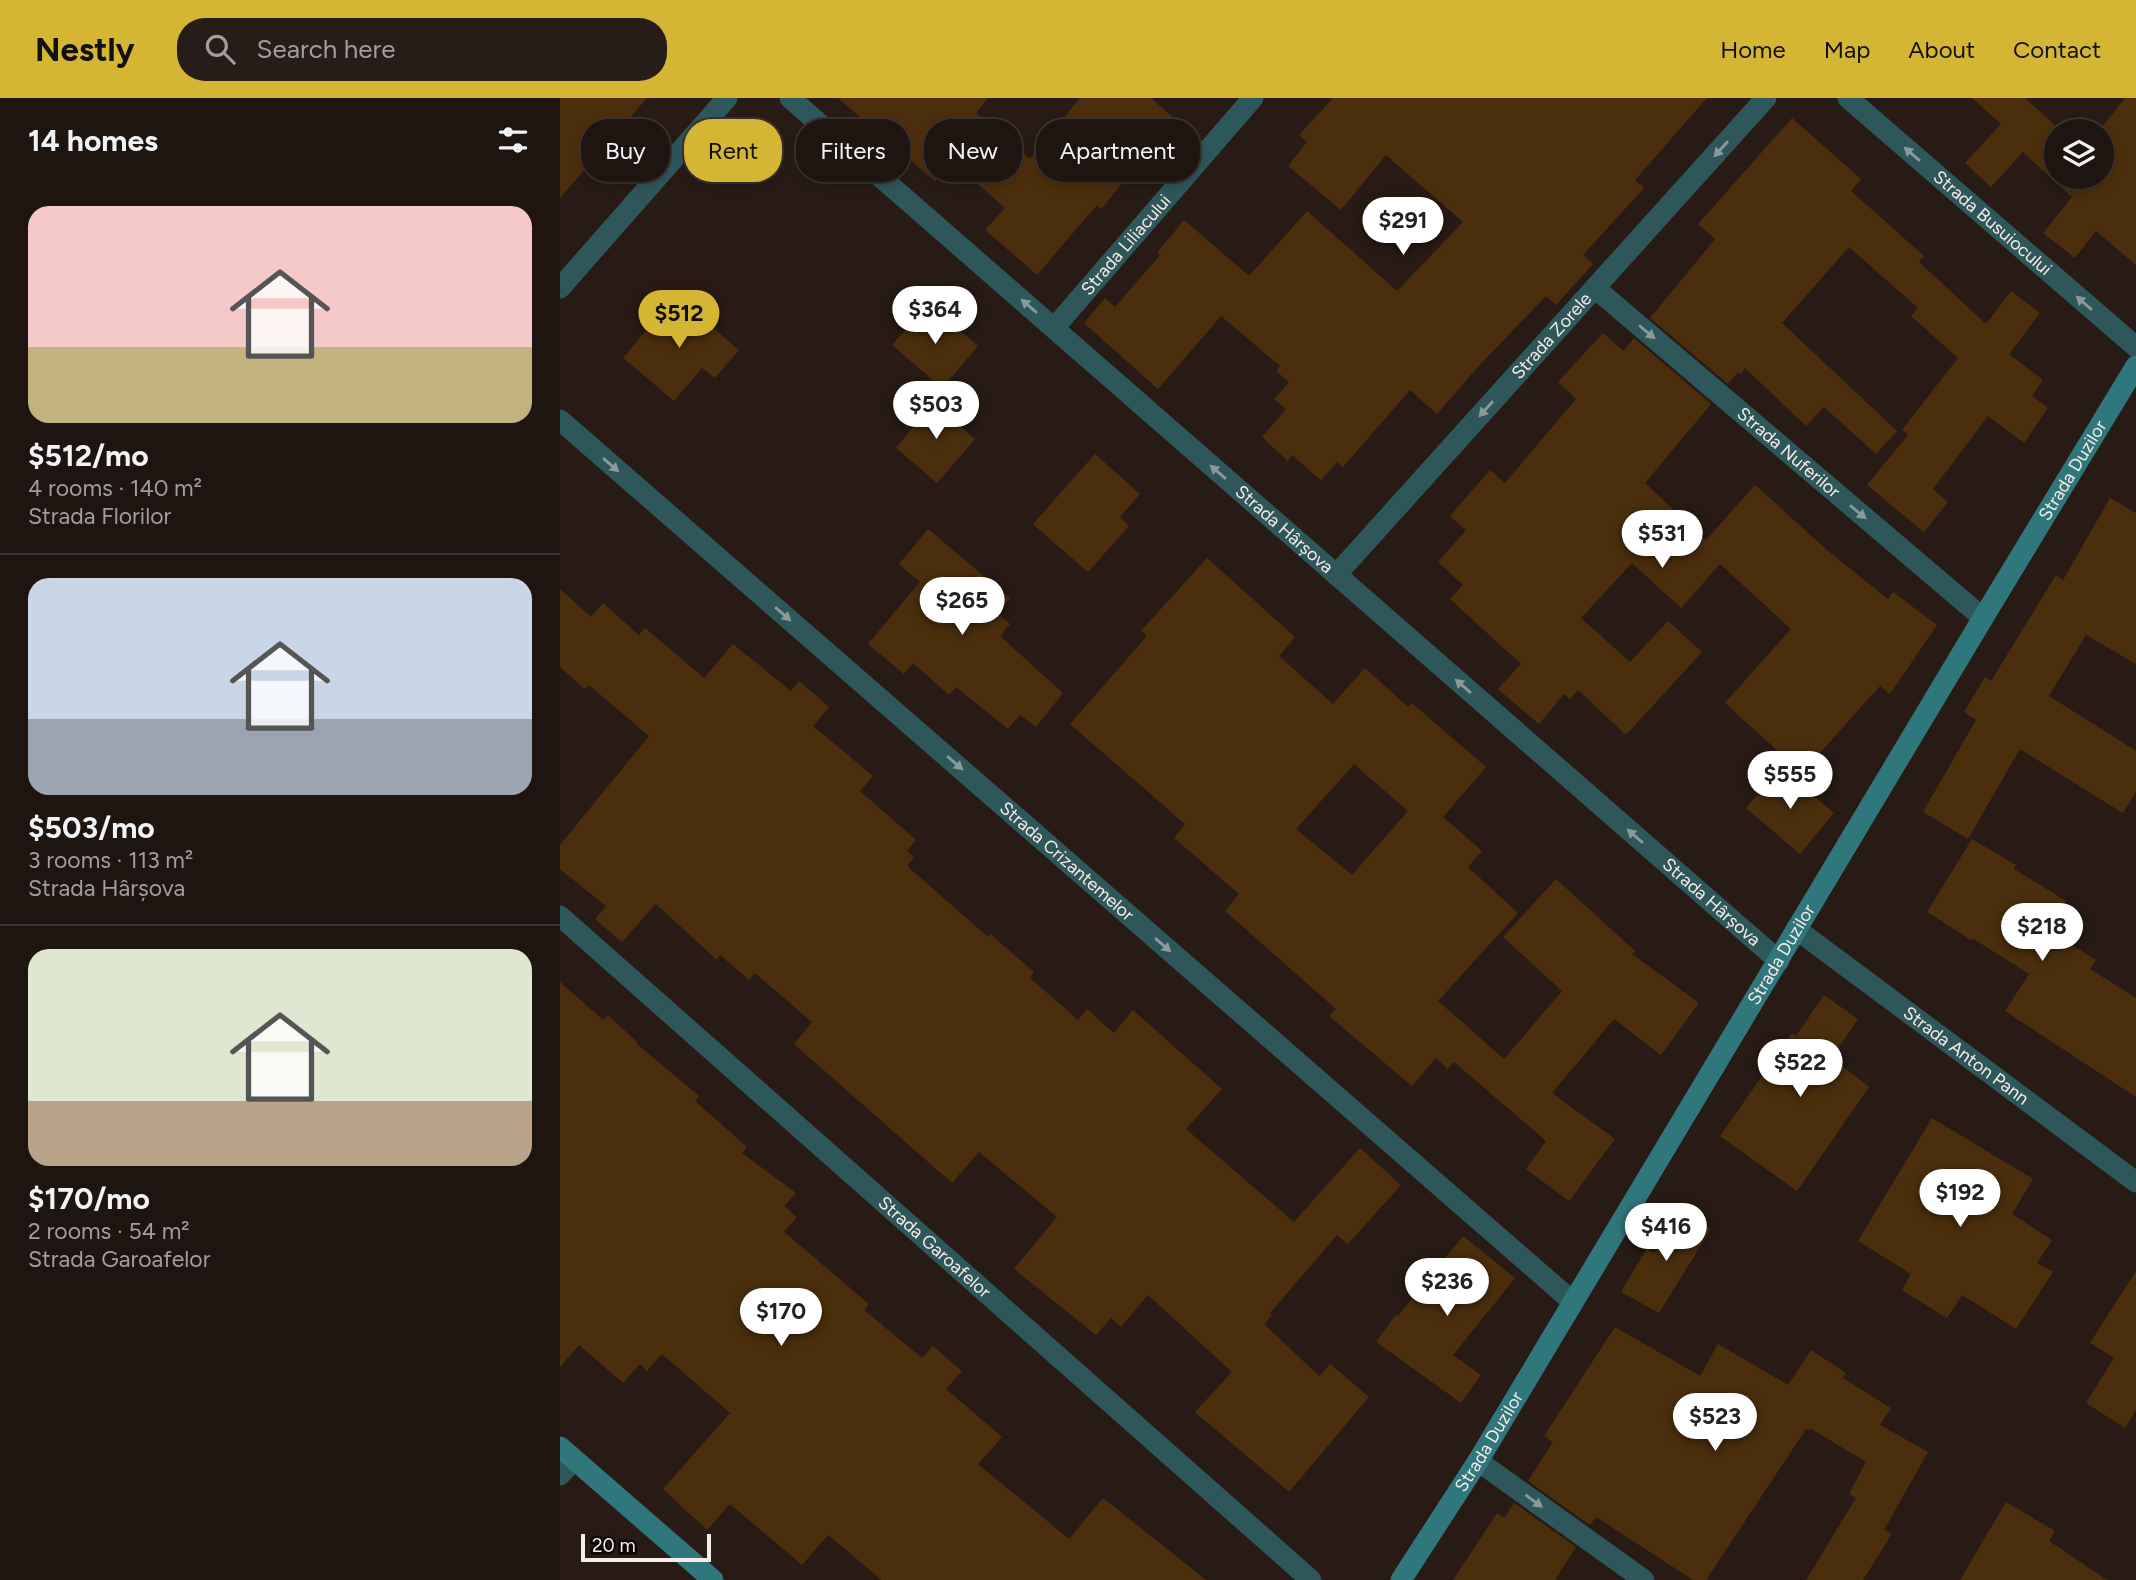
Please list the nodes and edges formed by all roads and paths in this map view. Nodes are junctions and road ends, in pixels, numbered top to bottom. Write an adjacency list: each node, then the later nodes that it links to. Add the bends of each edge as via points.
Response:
1 (727, 98): 6 (street)
2 (790, 98): 8 (street, Strada Hârșova, one-way to 2)
3 (1253, 98): 8 (street, Strada Liliacului)
4 (1766, 98): 7 (street, Strada Zorele, one-way to 7)
5 (1848, 98): 9 (street, Strada Busuiocului, one-way to 5)
6 (560, 288)
7 (1595, 288): 12 (street, Strada Zorele, one-way to 12); 13 (street, Strada Nuferilor, one-way to 13)
8 (1054, 328): 12 (street, Strada Hârșova, one-way to 8)
9 (2136, 347)
10 (2134, 375): 13 (street, Strada Duzilor)
11 (560, 420): 18 (street, Strada Crizantemelor, one-way to 18)
12 (1336, 575): 16 (street, Strada Hârșova, one-way to 12)
13 (1983, 618): 15 (street, Strada Duzilor)
14 (560, 916): 22 (street, Strada Garoafelor)
15 (1796, 929): 16 (street, Strada Duzilor); 17 (street, Strada Anton Pann)
16 (1779, 961): 18 (street, Strada Duzilor)
17 (2136, 1182)
18 (1573, 1302): 20 (street, Strada Duzilor)
19 (565, 1461): 21 (street)
20 (1478, 1461): 23 (street, Strada Duzilor); 24 (street, one-way to 24)
21 (713, 1580)
22 (1311, 1580)
23 (1401, 1580)
24 (1644, 1580)

